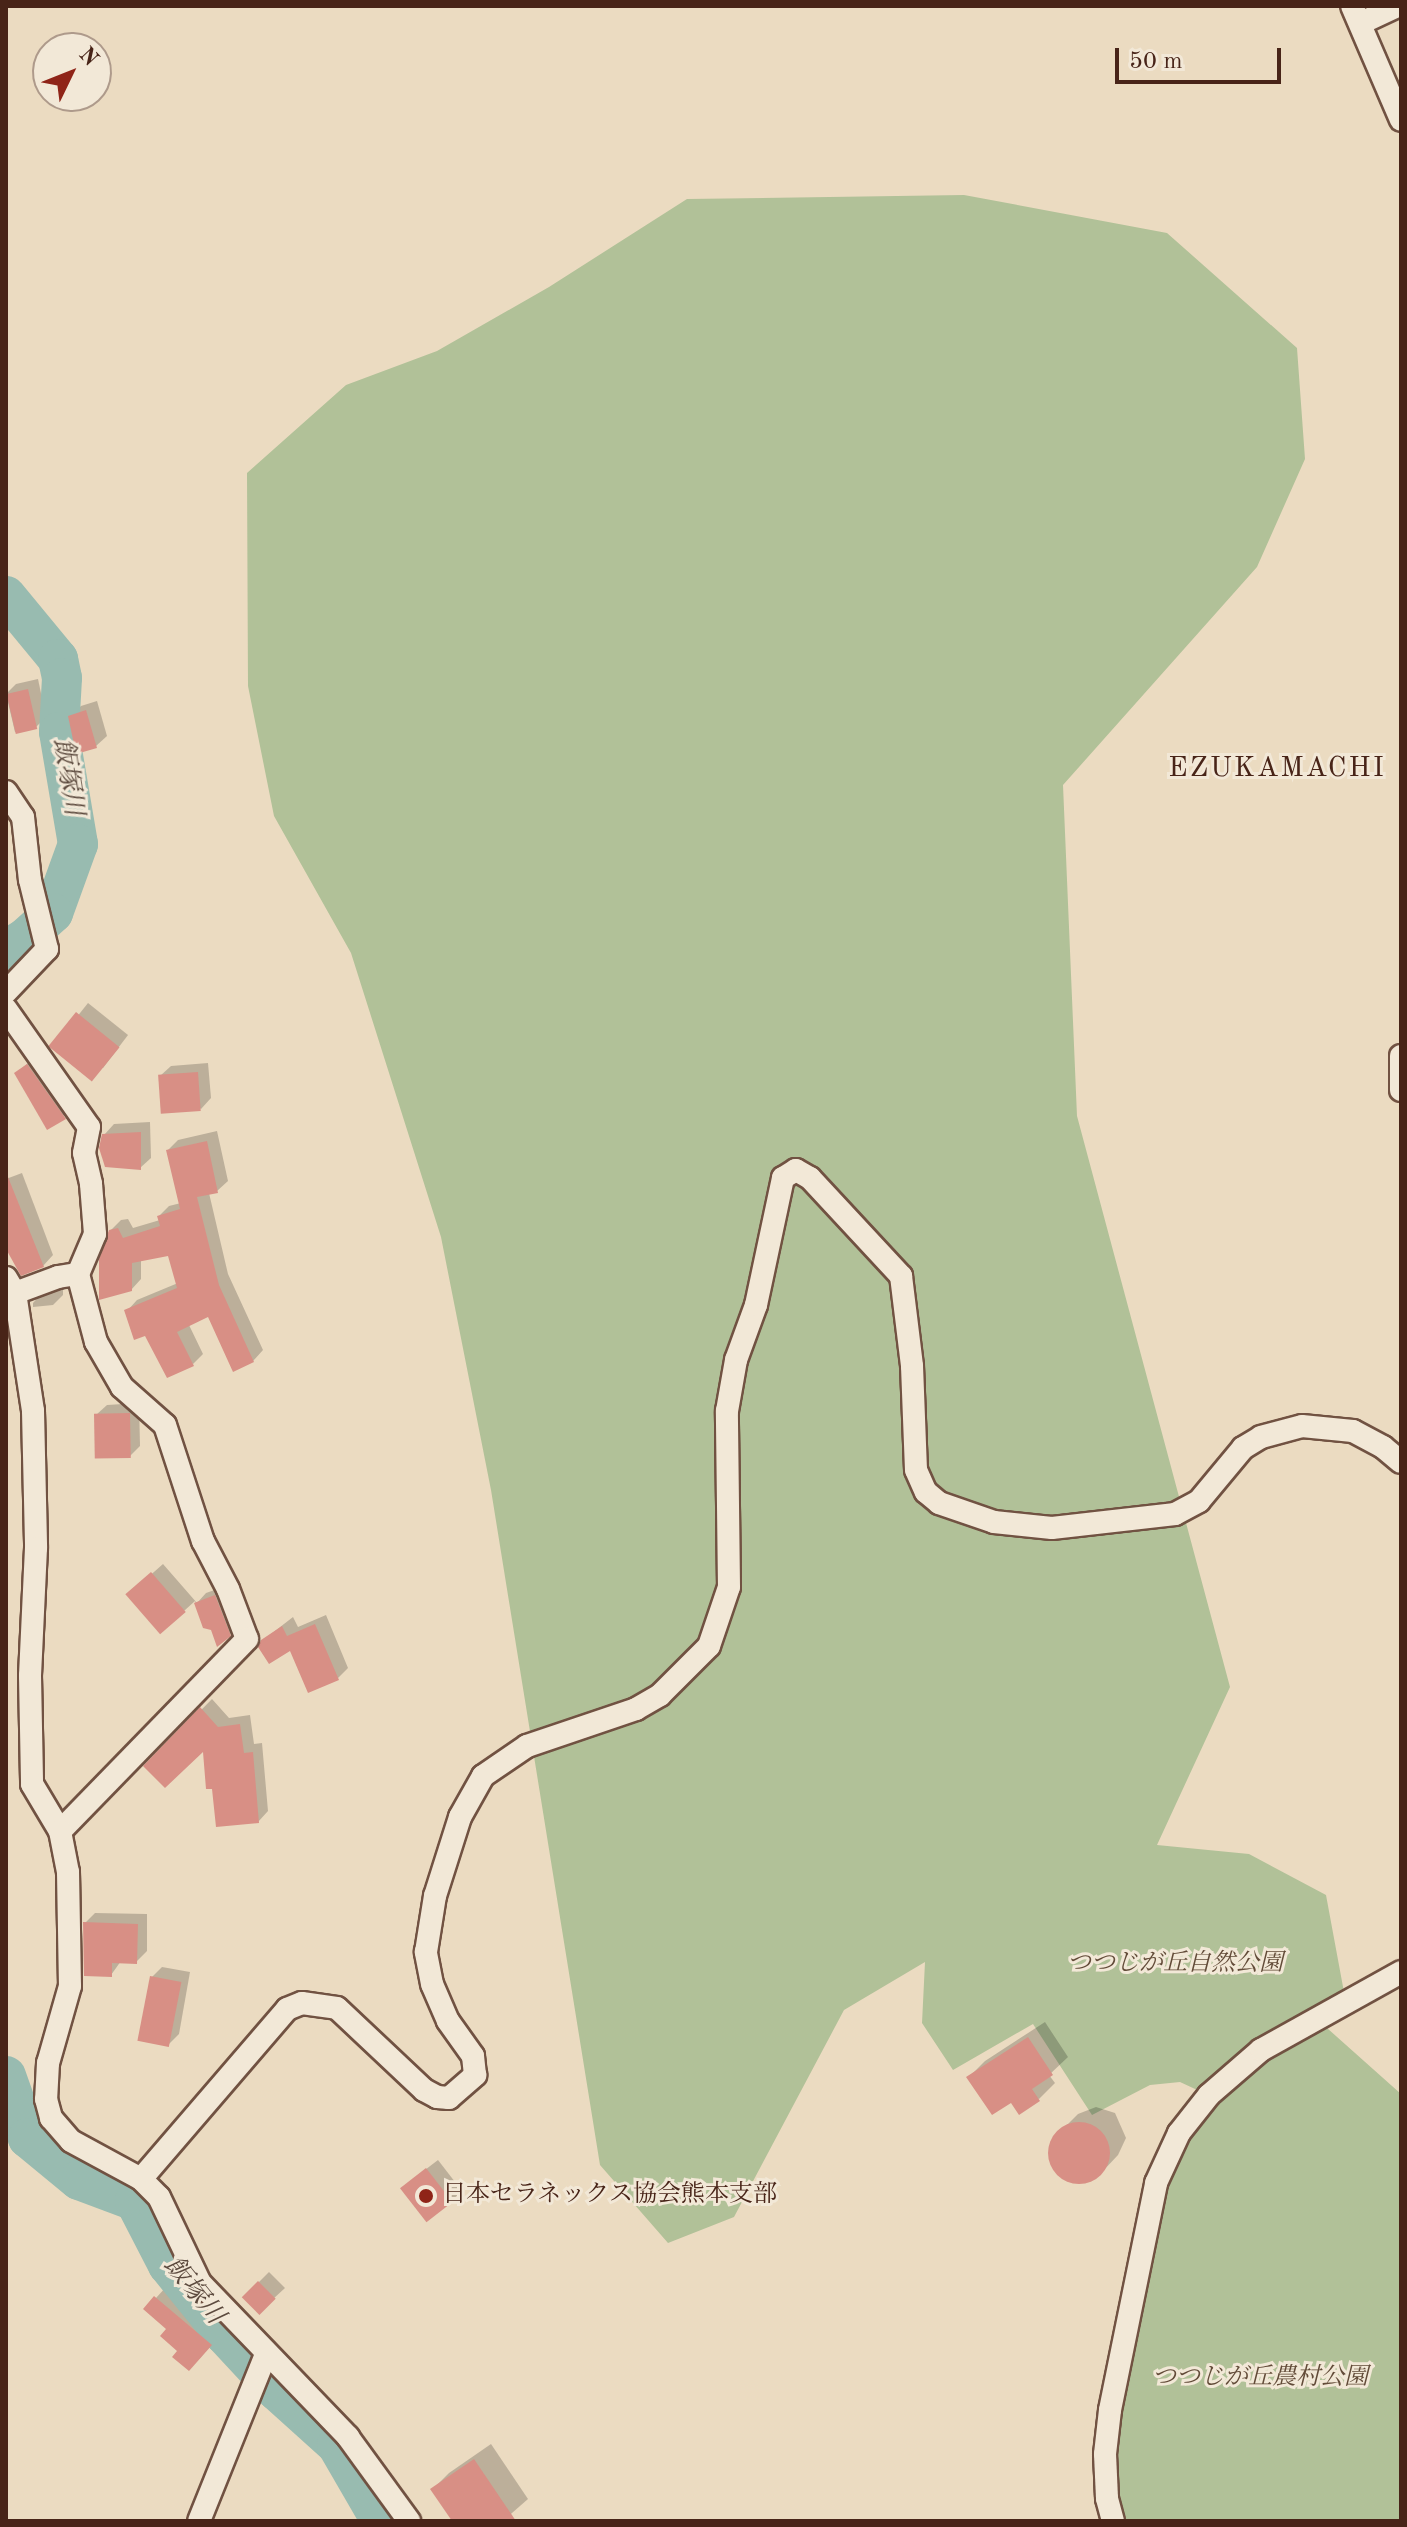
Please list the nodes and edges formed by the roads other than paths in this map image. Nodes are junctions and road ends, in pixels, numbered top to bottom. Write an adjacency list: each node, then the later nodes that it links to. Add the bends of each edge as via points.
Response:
1 (1397, 6): 2 (street)
2 (1356, 14): 3 (street)
3 (1401, 120)
4 (6, 792): 5 (street, via 23,817 30,880 47,949)
5 (6, 992)
6 (6, 1009): 9 (street, via 89,1127 84,1153 95,1234)
7 (1401, 1056): 8 (street)
8 (1401, 1090)
9 (78, 1274): 10 (street); 12 (street, via 106,1363 122,1387 165,1425 203,1541 247,1639)
10 (10, 1286): 12 (street, via 33,1411 32,1784)
11 (1401, 1462): 14 (street, via 1353,1431 1302,1426 1261,1437 1243,1448 1199,1501 1175,1514 1052,1528 994,1522 939,1503 926,1492 916,1470 912,1366 901,1276 810,1178 796,1170 783,1178 756,1305 736,1360 727,1411 729,1587 709,1646 648,1702 527,1746 483,1776 460,1817 435,1896 426,1952 432,1984 448,2021 473,2056 475,2075 449,2098 437,2097 337,2008 302,2003 287,2009)
12 (60, 1831): 14 (street, via 68,1872 70,1986 48,2063 46,2099 51,2118 71,2141)
13 (1401, 1972): 18 (street, via 1261,2050 1209,2095 1179,2133 1156,2183 1110,2410 1105,2454)
14 (141, 2179): 15 (street, via 159,2197 200,2283)
15 (266, 2354): 16 (street); 17 (street, via 348,2437)
16 (199, 2521)
17 (409, 2521)
18 (1113, 2521)

